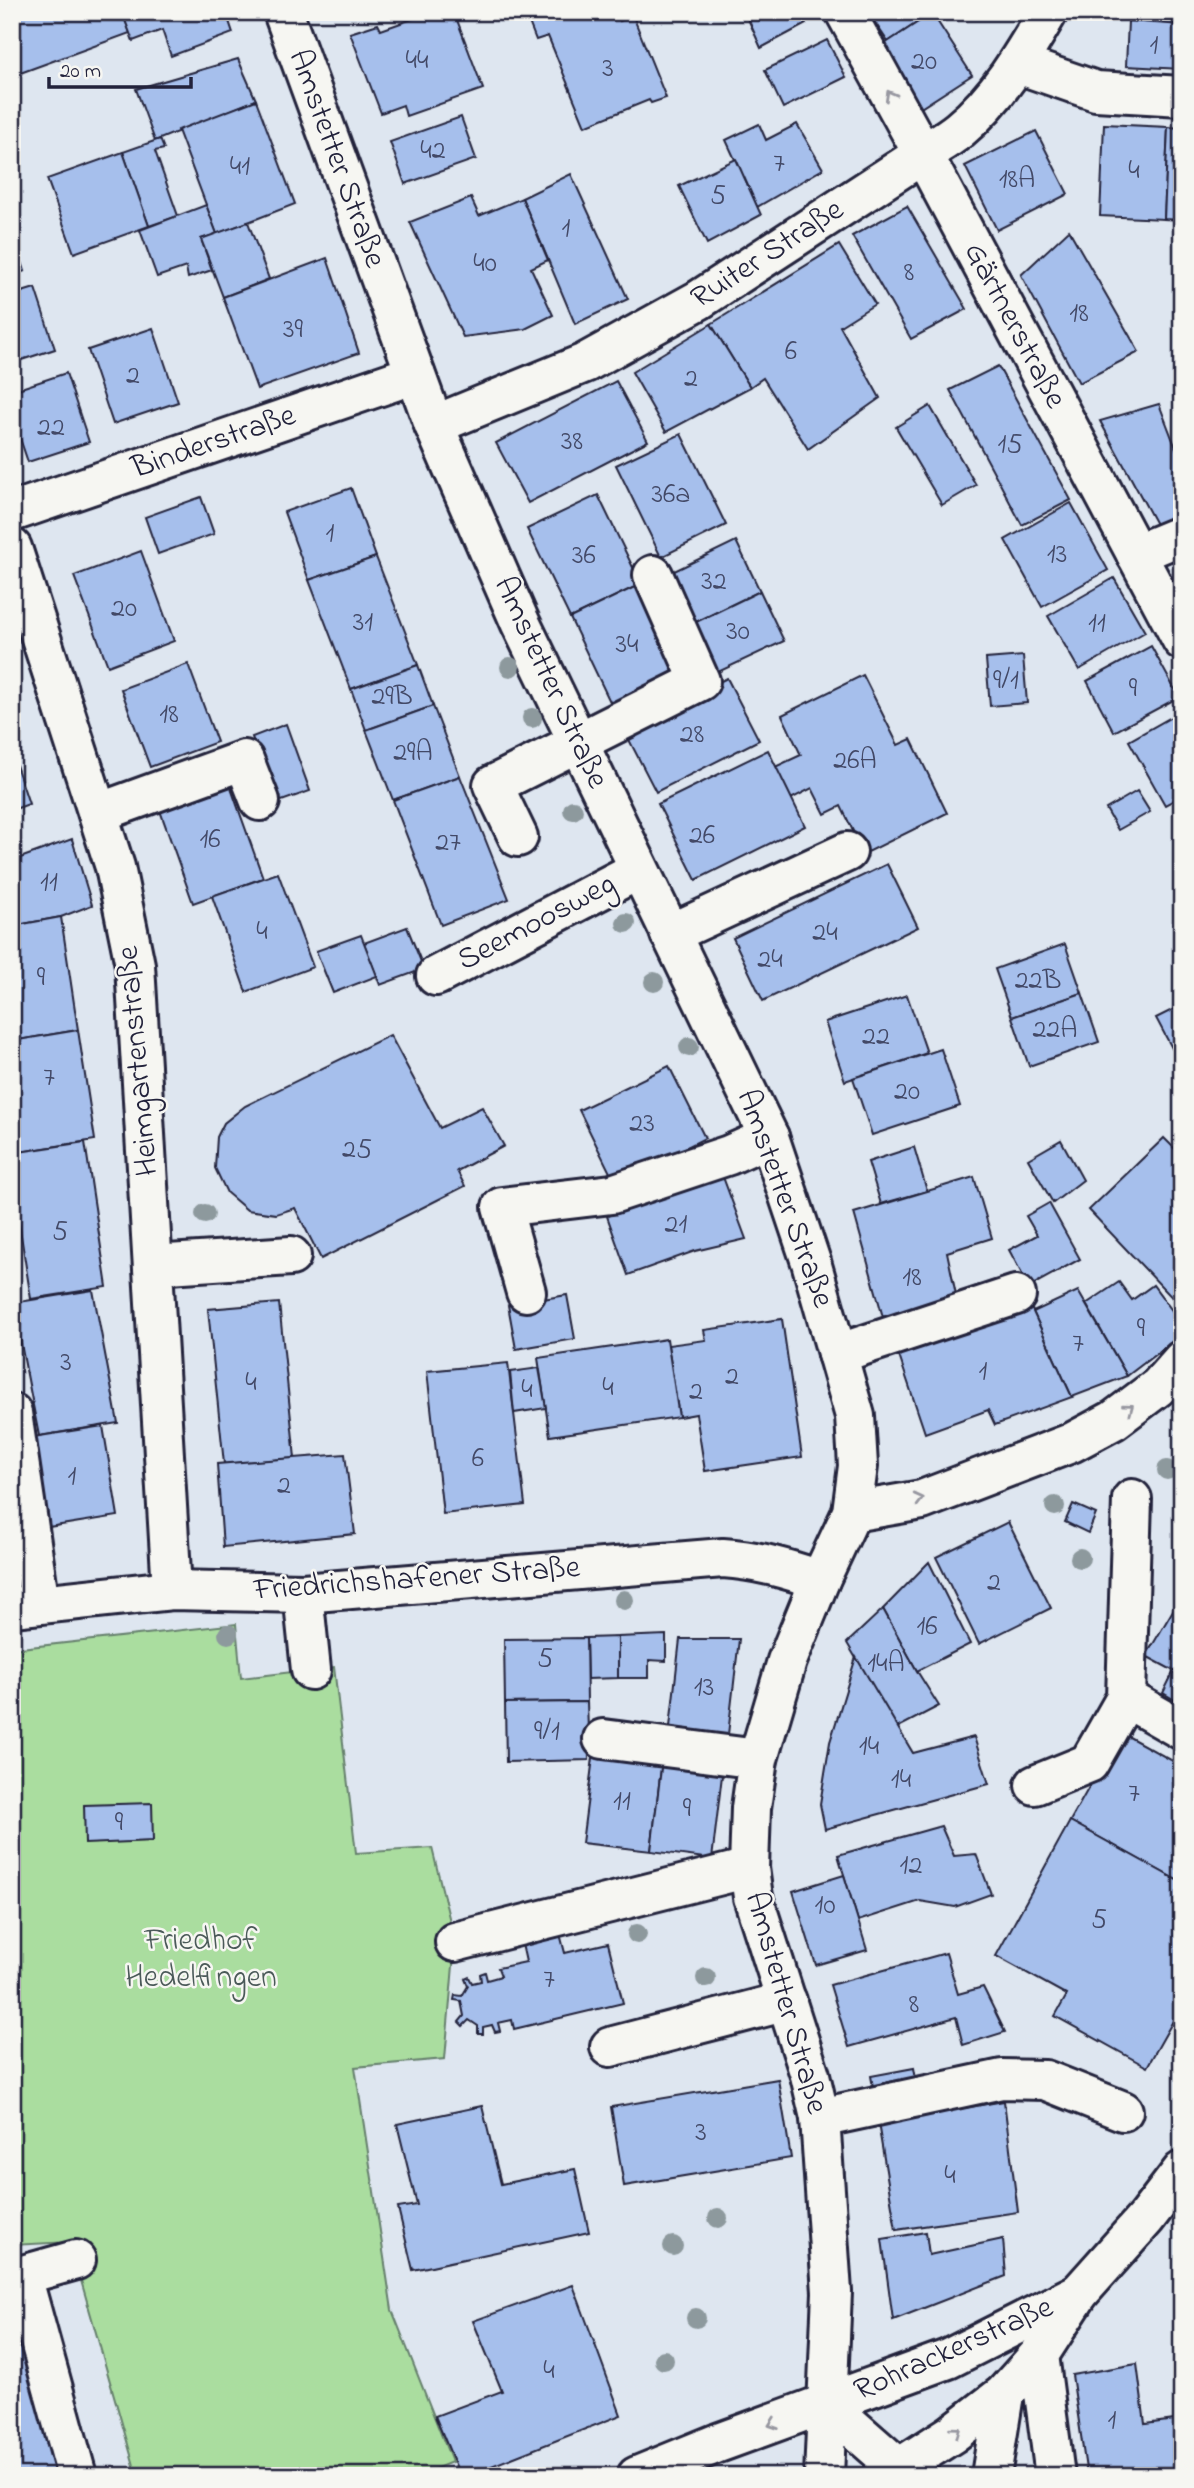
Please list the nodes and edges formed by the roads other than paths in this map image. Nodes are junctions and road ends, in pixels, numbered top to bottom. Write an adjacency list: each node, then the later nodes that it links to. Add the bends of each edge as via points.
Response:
1 (283, 12): 7 (street, Amstetter Straße)
2 (845, 12): 6 (street, Gärtnerstraße, one-way to 2)
3 (1048, 12): 4 (street, Ruiter Straße)
4 (1018, 64): 5 (street, via 1096,91); 6 (street, Ruiter Straße, via 959,130)
5 (1182, 96)
6 (923, 154): 8 (street, Ruiter Straße, via 699,300 584,363); 12 (street, Gärtnerstraße)
7 (415, 374): 8 (street, Amstetter Straße); 9 (street, Binderstraße)
8 (434, 425): 15 (street, Amstetter Straße)
9 (12, 512)
10 (1182, 535): 12 (street)
11 (12, 548): 17 (street, Heimgartenstraße)
12 (1136, 554): 14 (street, Gärtnerstraße)
13 (653, 575): 15 (street, via 699,681)
14 (1182, 640)
15 (577, 743): 18 (street, via 493,785); 20 (street, Amstetter Straße)
16 (260, 801): 17 (street, via 244,760)
17 (98, 813): 25 (street, Heimgartenstraße, via 116,867 135,965)
18 (518, 836)
19 (847, 852): 21 (street)
20 (638, 870): 21 (street, Amstetter Straße); 22 (street, Seemoosweg)
21 (670, 934): 23 (street, Amstetter Straße)
22 (436, 976)
23 (769, 1137): 26 (street, via 612,1194 502,1207); 28 (street, Amstetter Straße)
24 (291, 1256): 25 (street)
25 (153, 1265): 34 (street, Heimgartenstraße)
26 (526, 1292)
27 (1016, 1295): 28 (street)
28 (837, 1354): 32 (street, Amstetter Straße, via 855,1416 858,1466)
29 (1182, 1360): 32 (street, one-way to 29, via 922,1500 1071,1443 1114,1420 1158,1387)
30 (12, 1413): 36 (street)
31 (1132, 1499): 38 (street)
32 (852, 1513): 33 (street, Amstetter Straße)
33 (820, 1580): 35 (street, Friedrichshafener Straße, via 753,1560 723,1558); 41 (street, Amstetter Straße, via 787,1661)
34 (172, 1590): 35 (street, Friedrichshafener Straße); 36 (street, Friedrichshafener Straße)
35 (303, 1594): 37 (street)
36 (26, 1605)
37 (311, 1670)
38 (1126, 1698): 39 (street); 42 (street, via 1089,1763)
39 (1182, 1730)
40 (603, 1739): 41 (street)
41 (758, 1759): 43 (street, Amstetter Straße)
42 (1035, 1785)
43 (749, 1868): 44 (street); 45 (street, Amstetter Straße, via 753,1897)
44 (455, 1942)
45 (787, 2001): 46 (street); 48 (street, Amstetter Straße)
46 (610, 2047)
47 (1123, 2111): 48 (street, via 1045,2080 1002,2079)
48 (820, 2118): 55 (street, Amstetter Straße, via 832,2292)
49 (1182, 2171): 52 (street, Rohrackerstraße)
50 (76, 2260): 51 (street)
51 (17, 2277): 57 (street)
52 (1079, 2293): 53 (street, Rohrackerstraße); 55 (street, Rohrackerstraße, via 955,2356)
53 (1039, 2355): 54 (street, Rohrackerstraße); 61 (street)
54 (1004, 2394): 56 (street, Rohrackerstraße, one-way to 54); 60 (street)
55 (827, 2405): 56 (street); 58 (street, Rohrackerstraße, one-way to 58); 59 (street, Amstetter Straße)
56 (895, 2473)
57 (77, 2476)
58 (637, 2476)
59 (824, 2476)
60 (991, 2476)
61 (1055, 2476)

